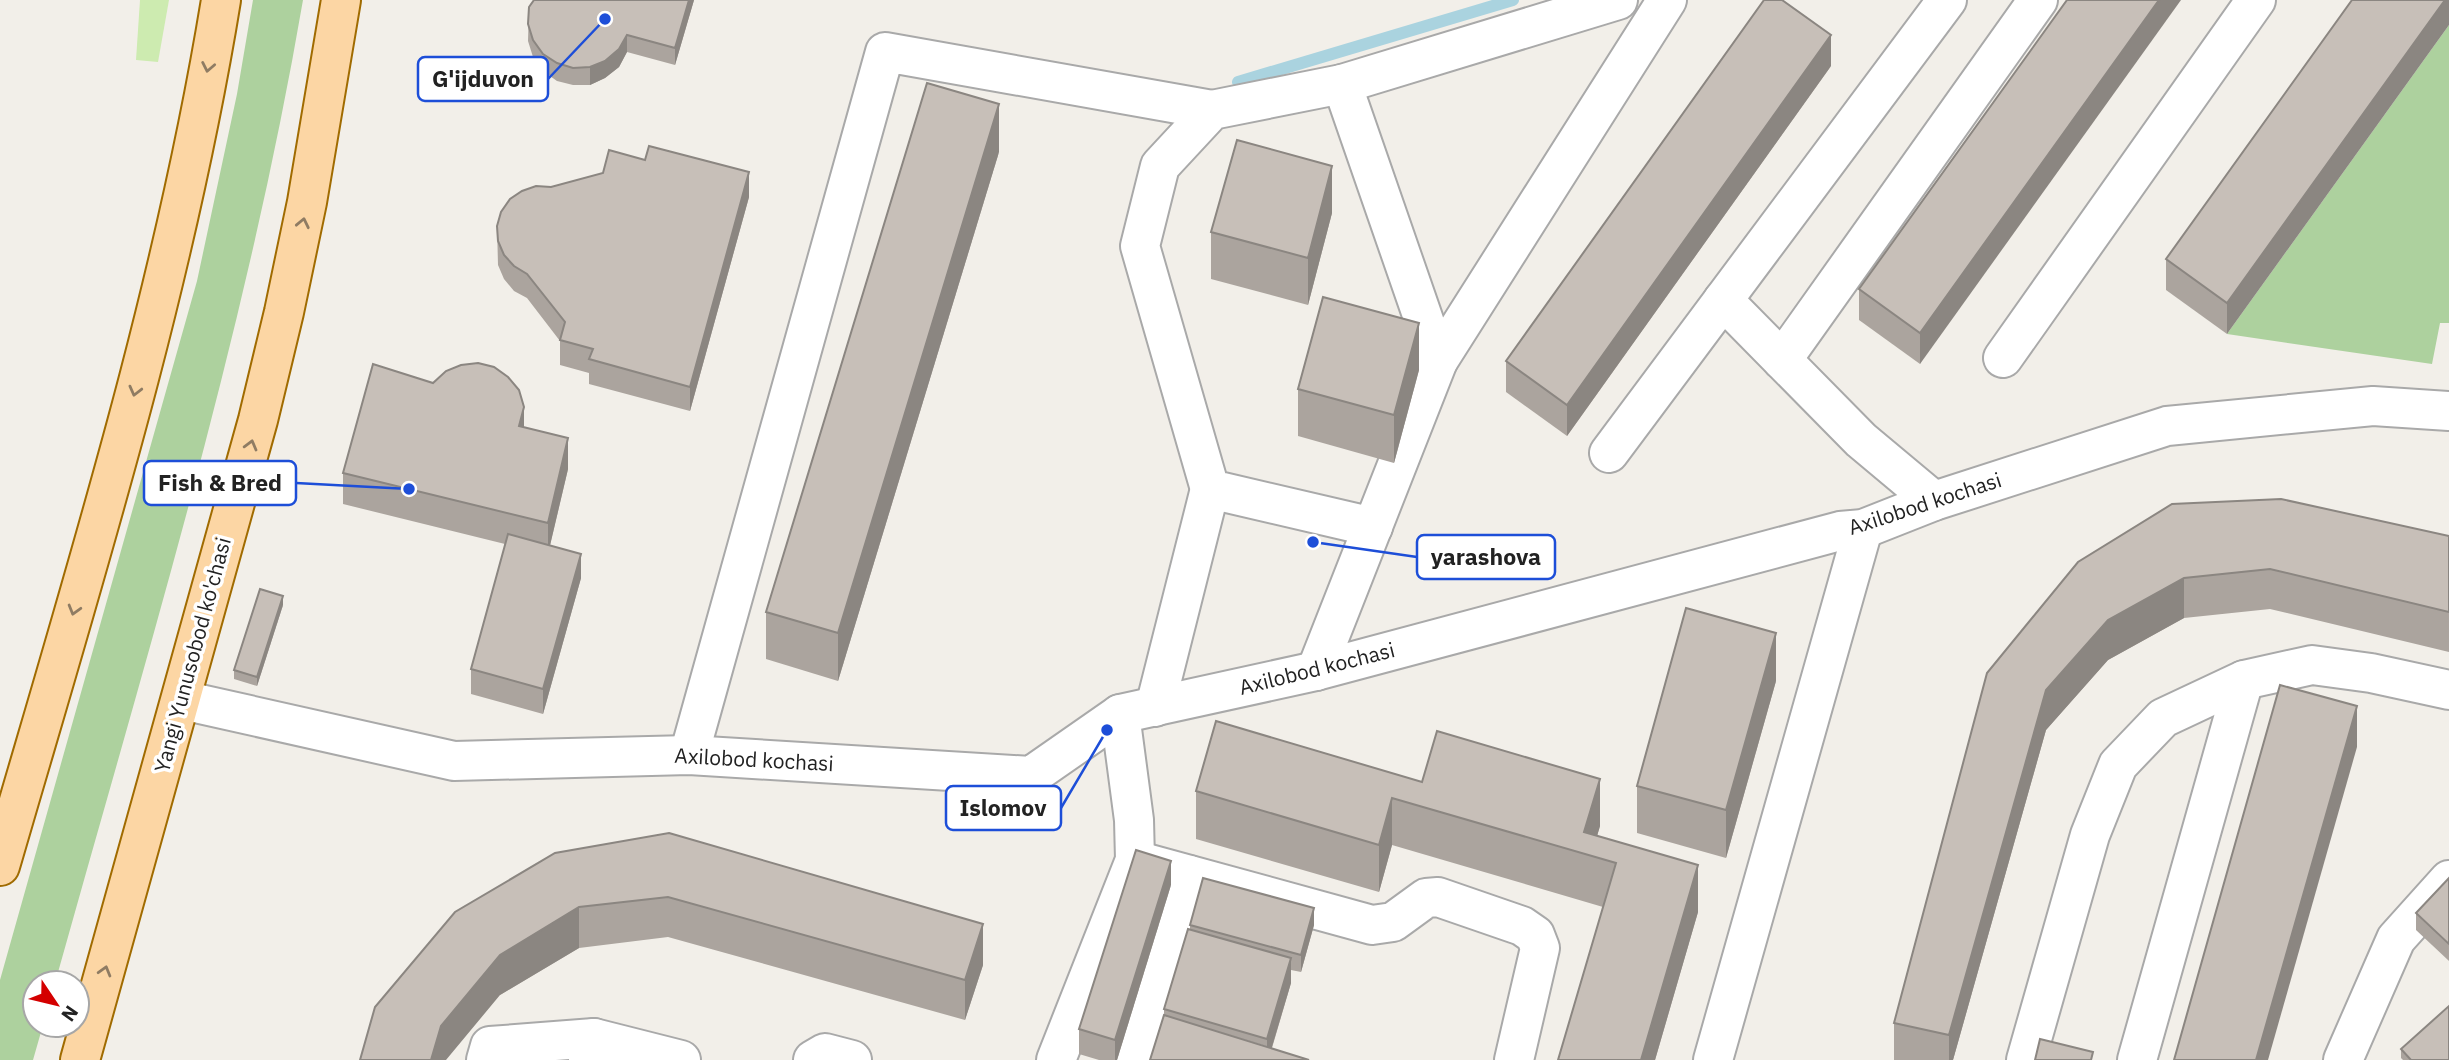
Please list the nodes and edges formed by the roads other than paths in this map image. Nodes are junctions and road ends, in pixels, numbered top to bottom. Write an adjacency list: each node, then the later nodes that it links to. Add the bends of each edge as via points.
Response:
1 (221, 0): 27 (main road, one-way to 27, via 186,181 125,432)
2 (341, 0): 23 (main road, Yangi Yunusobod ko'chasi, one-way to 2, via 284,312)
3 (1618, 0): 8 (street)
4 (1667, 0): 13 (street)
5 (1947, 0): 10 (street)
6 (2038, 0): 12 (street)
7 (2256, 0): 11 (street)
8 (1342, 85): 9 (street); 13 (street)
9 (1212, 110): 16 (street, via 1160,166 1140,246); 25 (street, via 885,52)
10 (1723, 300): 12 (street); 15 (street)
11 (2003, 358)
12 (1782, 360): 17 (street, via 1861,440)
13 (1438, 361): 18 (street)
14 (2449, 411): 17 (street, Axilobod kochasi, via 2373,406 2167,426)
15 (1609, 453)
16 (1210, 489): 18 (street); 24 (street)
17 (1934, 501): 19 (street, Axilobod kochasi)
18 (1373, 527): 20 (street)
19 (1863, 529): 20 (street, Axilobod kochasi); 39 (street)
20 (1316, 671): 24 (street, Axilobod kochasi)
21 (2244, 680): 22 (street, via 2312,665); 40 (street, via 2163,718 2118,765 2090,835); 41 (street)
22 (2449, 690)
23 (182, 699): 25 (street, Axilobod kochasi, via 454,761); 31 (main road, Yangi Yunusobod ko'chasi, one-way to 23)
24 (1137, 710): 25 (street, Axilobod kochasi, via 1031,776); 26 (street)
25 (689, 755)
26 (1135, 860): 28 (street); 36 (street)
27 (0, 866)
28 (1189, 875): 37 (street); 38 (street, via 1372,925 1393,922 1426,898 1438,897 1522,926 1535,935 1540,948)
29 (2449, 880): 42 (street, via 2396,939)
30 (591, 1049): 32 (street, via 490,1046); 33 (street)
31 (80, 1060)
32 (486, 1060)
33 (681, 1060)
34 (813, 1060): 35 (street, via 825,1053)
35 (852, 1060)
36 (1056, 1060)
37 (1132, 1060)
38 (1514, 1060)
39 (1713, 1060)
40 (2026, 1060)
41 (2137, 1060)
42 (2343, 1060)

